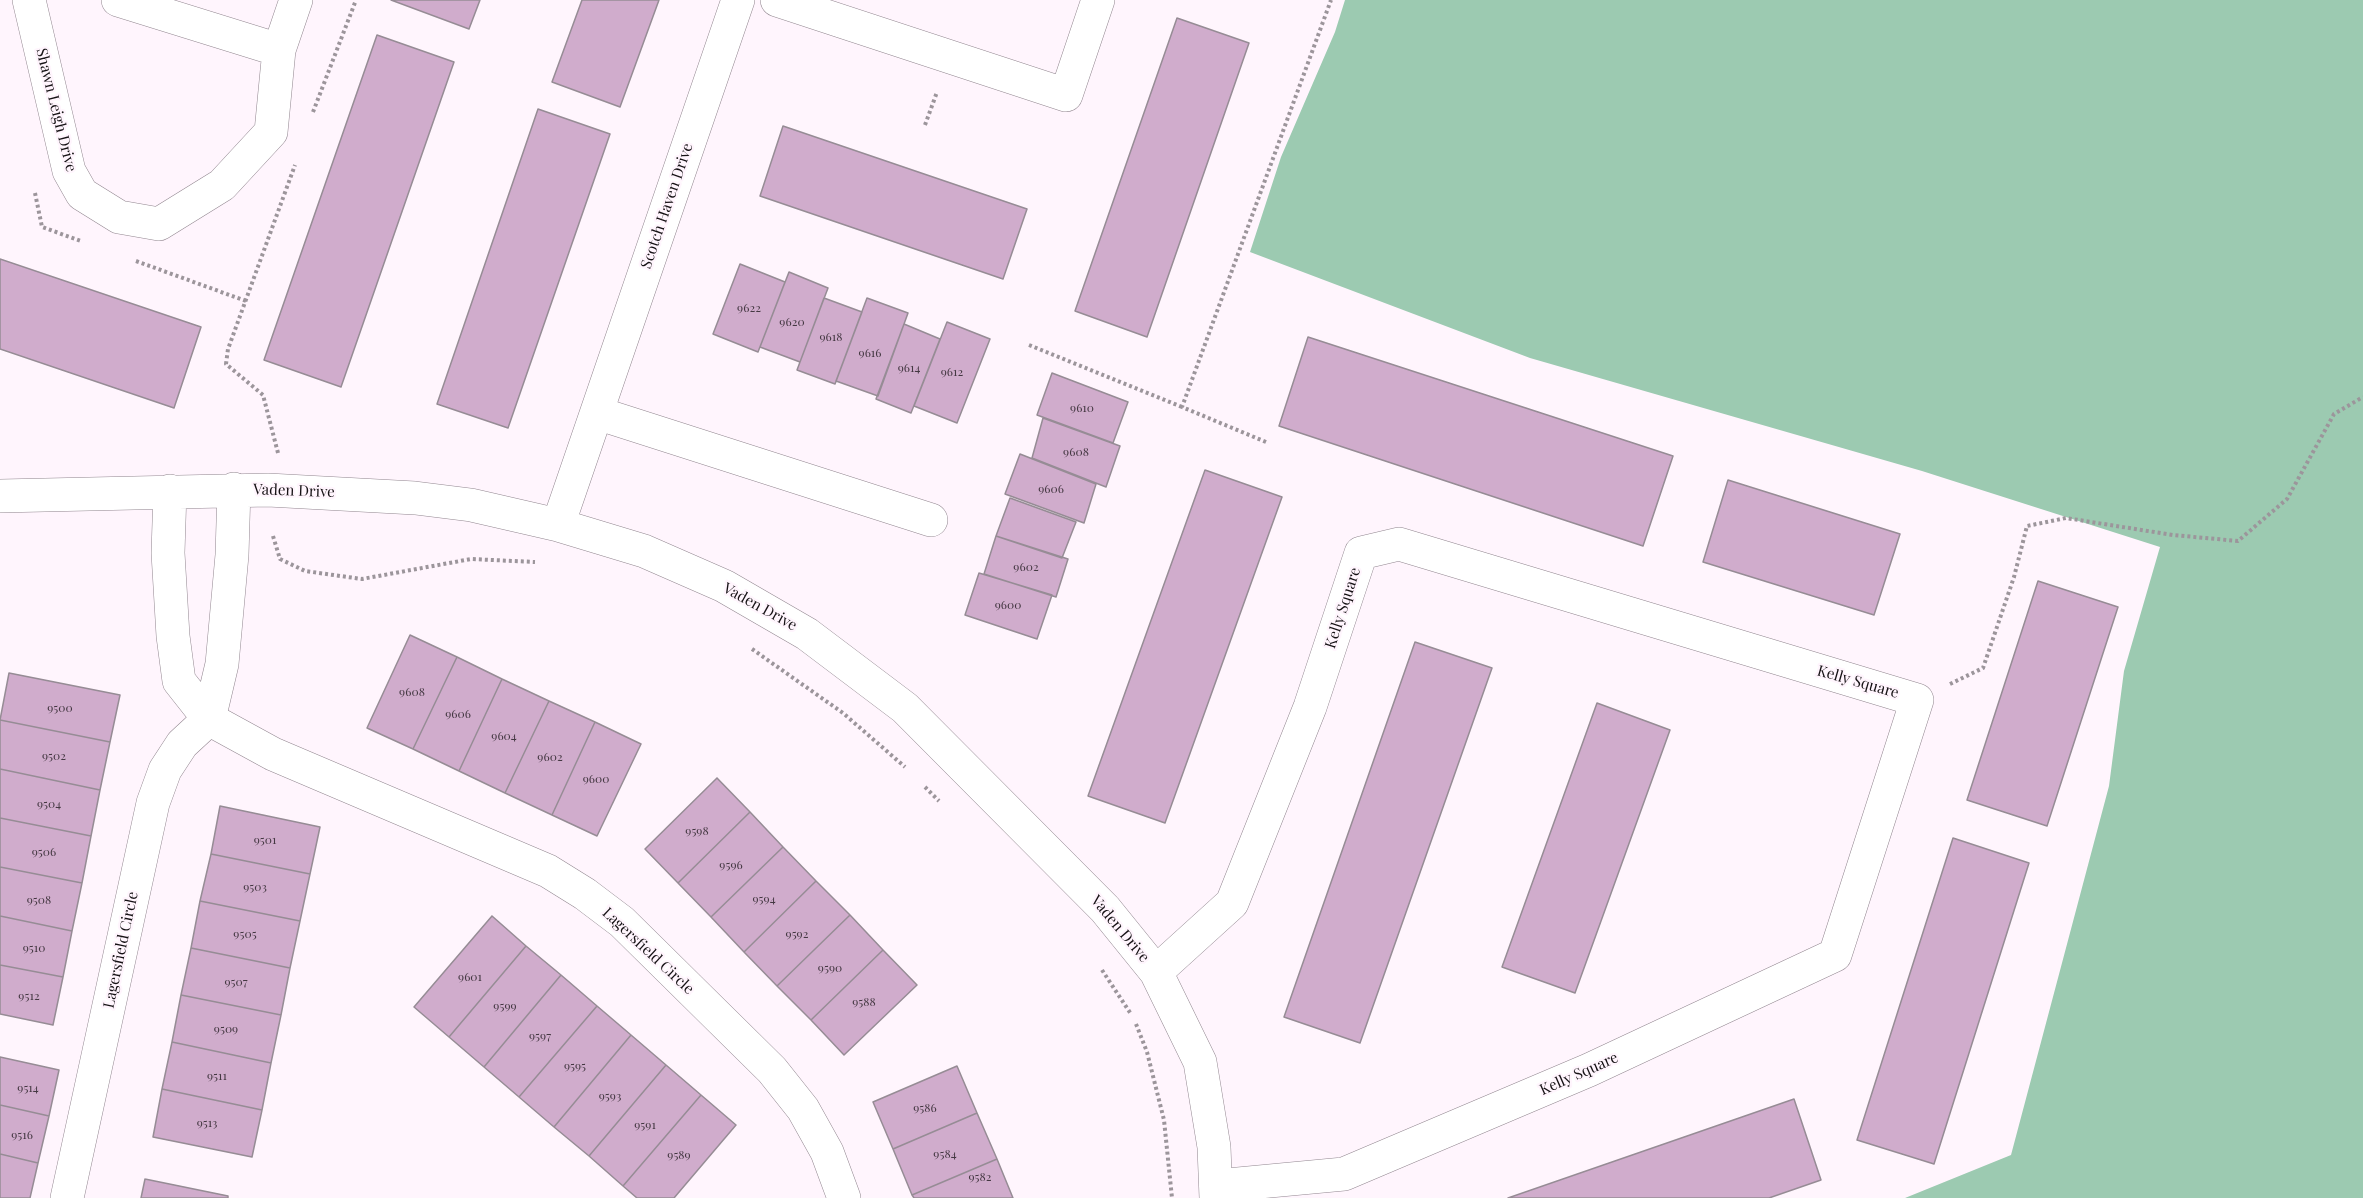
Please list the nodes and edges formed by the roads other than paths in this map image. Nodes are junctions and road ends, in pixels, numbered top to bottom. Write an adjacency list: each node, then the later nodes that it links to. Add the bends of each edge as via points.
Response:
1 (29, 0): 7 (street, Shawn Leigh Drive, via 69,171 82,194 120,217 159,224 222,185 271,132)
2 (118, 0): 7 (street)
3 (296, 0): 7 (street, Shawn Leigh Drive)
4 (738, 0): 8 (street, Scotch Haven Drive)
5 (777, 0): 6 (street, via 1066,95)
6 (1098, 0)
7 (279, 50)
8 (597, 413): 12 (street); 13 (street, Scotch Haven Drive)
9 (234, 489): 10 (street, Vaden Drive); 13 (street, Vaden Drive, via 415,498 471,505); 14 (street, via 222,664)
10 (170, 491): 11 (street, Vaden Drive); 14 (street, Lagersfield Circle, via 168,553 179,681)
11 (0, 496)
12 (931, 520)
13 (558, 525): 15 (street, Vaden Drive, via 644,551 714,582 807,634 904,708 1105,909)
14 (209, 719): 17 (street, Lagersfield Circle, via 182,744 165,770 153,802); 18 (street, Lagersfield Circle, via 273,754 548,872 585,894 621,922 772,1070 803,1109 823,1143)
15 (1156, 972): 16 (street, Vaden Drive, via 1200,1062 1212,1125); 16 (street, Kelly Square, via 1232,903 1310,707 1361,553 1399,544 1917,700 1835,955 1589,1070 1344,1174)
16 (1217, 1192)
17 (67, 1198)
18 (844, 1198)

